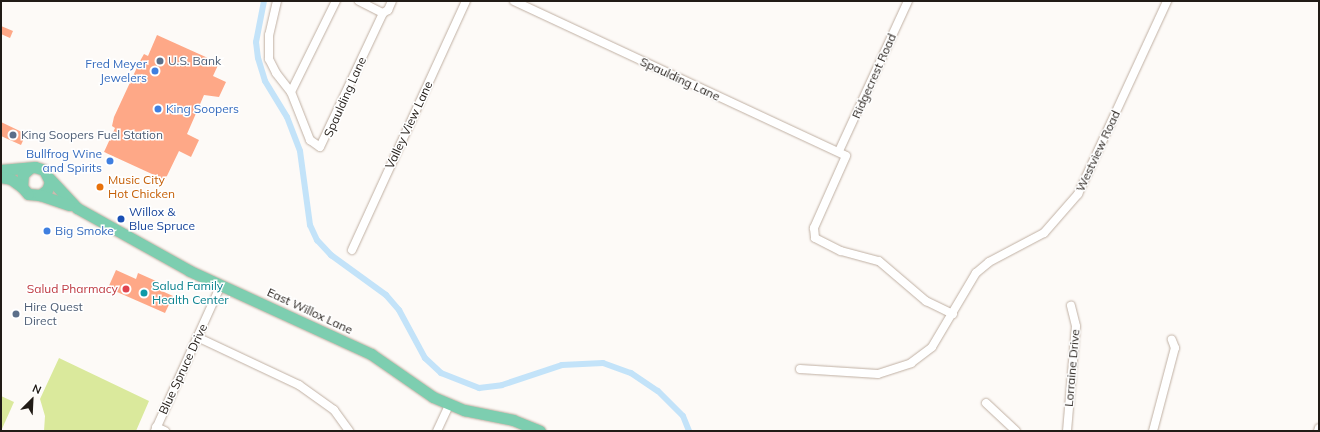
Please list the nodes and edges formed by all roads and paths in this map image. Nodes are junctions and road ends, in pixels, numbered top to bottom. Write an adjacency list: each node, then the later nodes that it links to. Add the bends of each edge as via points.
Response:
1 (277, 1): 10 (street, Spaulding Lane, via 269,35 269,59)
2 (336, 1): 10 (street)
3 (359, 1): 9 (street)
4 (392, 1): 9 (street, via 388,10)
5 (466, 1): 19 (street, Valley View Lane)
6 (514, 1): 11 (street, Spaulding Lane)
7 (908, 1): 11 (street, Ridgecrest Road)
8 (1167, 1): 22 (street, Westview Road, via 1078,194 1044,233 989,262 976,273)
9 (383, 13): 10 (street, Spaulding Lane, via 321,147 314,143 307,133)
10 (291, 92)
11 (839, 151): 22 (street, Spaulding Lane, via 845,160 814,228 815,238 841,251 879,261 921,298)
12 (30, 168): 13 (main road); 15 (main road, via 44,170); 16 (main road, via 21,178)
13 (1, 170)
14 (1, 177): 16 (main road)
15 (49, 178): 17 (main road, via 47,190); 18 (main road, East Willox Lane)
16 (22, 187): 17 (main road, via 28,194)
17 (40, 195): 18 (main road, East Willox Lane)
18 (72, 205): 20 (main road, East Willox Lane, via 162,256)
19 (352, 250)
20 (221, 285): 23 (street, Blue Spruce Drive); 27 (main road, East Willox Lane, via 371,354 420,390)
21 (1071, 306): 34 (street, Lorraine Drive, via 1076,326)
22 (952, 314): 25 (street, Westview Road, via 932,347 911,363 892,371 864,374)
23 (198, 337): 28 (street, Blue Spruce Drive); 30 (street, via 299,385 334,410)
24 (1172, 340): 35 (street, via 1175,348)
25 (800, 369)
26 (986, 403): 33 (street)
27 (449, 405): 31 (street); 32 (main road, East Willox Lane, via 513,420)
28 (156, 429): 29 (street)
29 (166, 431)
30 (349, 431)
31 (437, 431)
32 (540, 431)
33 (1016, 431)
34 (1067, 431)
35 (1153, 431)

